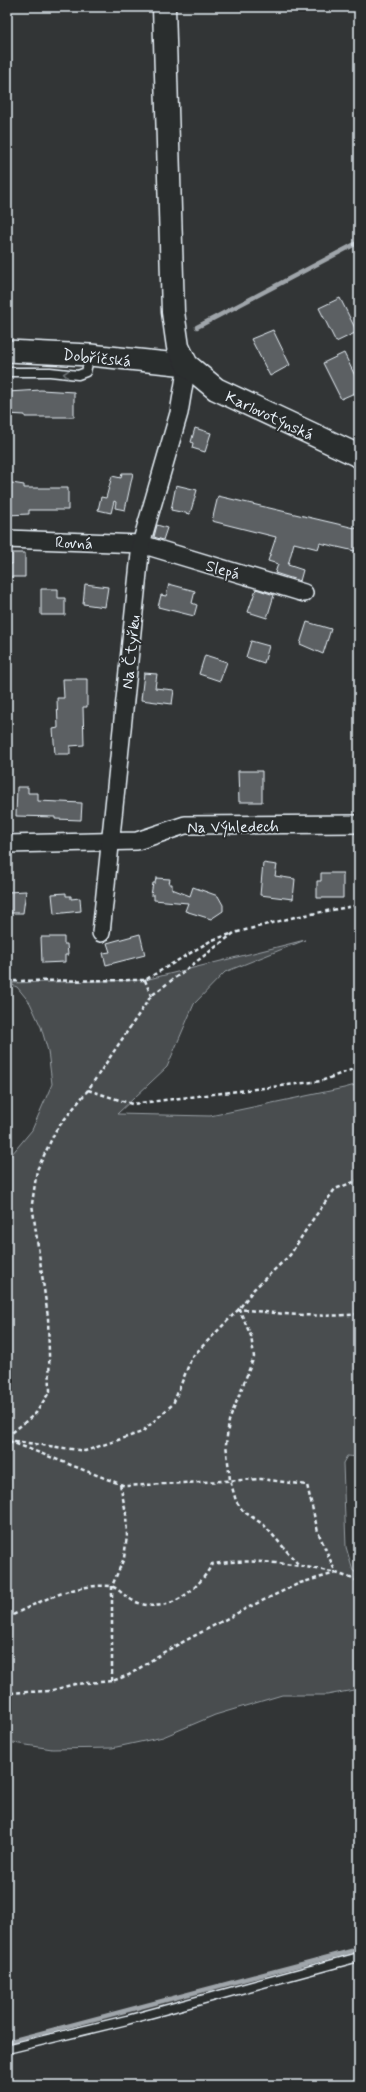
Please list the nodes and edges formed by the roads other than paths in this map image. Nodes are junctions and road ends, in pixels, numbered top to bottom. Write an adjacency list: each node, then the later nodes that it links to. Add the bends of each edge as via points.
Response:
1 (164, 7): 4 (main road, via 173,312 178,347)
2 (7, 351): 3 (street, Dobříčská)
3 (90, 355): 4 (street, Dobříčská); 5 (lane, one-way to 5, via 86,372 78,375)
4 (187, 365): 6 (main road, Karlovotýnská, via 216,390); 8 (street, Na Čtyřku, via 179,413)
5 (7, 372)
6 (359, 456)
7 (7, 539): 8 (street, Rovná)
8 (141, 544): 9 (street, Slepá); 11 (street, Na Čtyřku)
9 (304, 593)
10 (359, 824): 11 (street, Na Výhledech, via 185,825 137,841)
11 (110, 841): 12 (street); 13 (street, Na Čtyřku)
12 (7, 844)
13 (101, 933)
14 (359, 1957): 15 (lane, via 127,2020)
15 (7, 2049)

